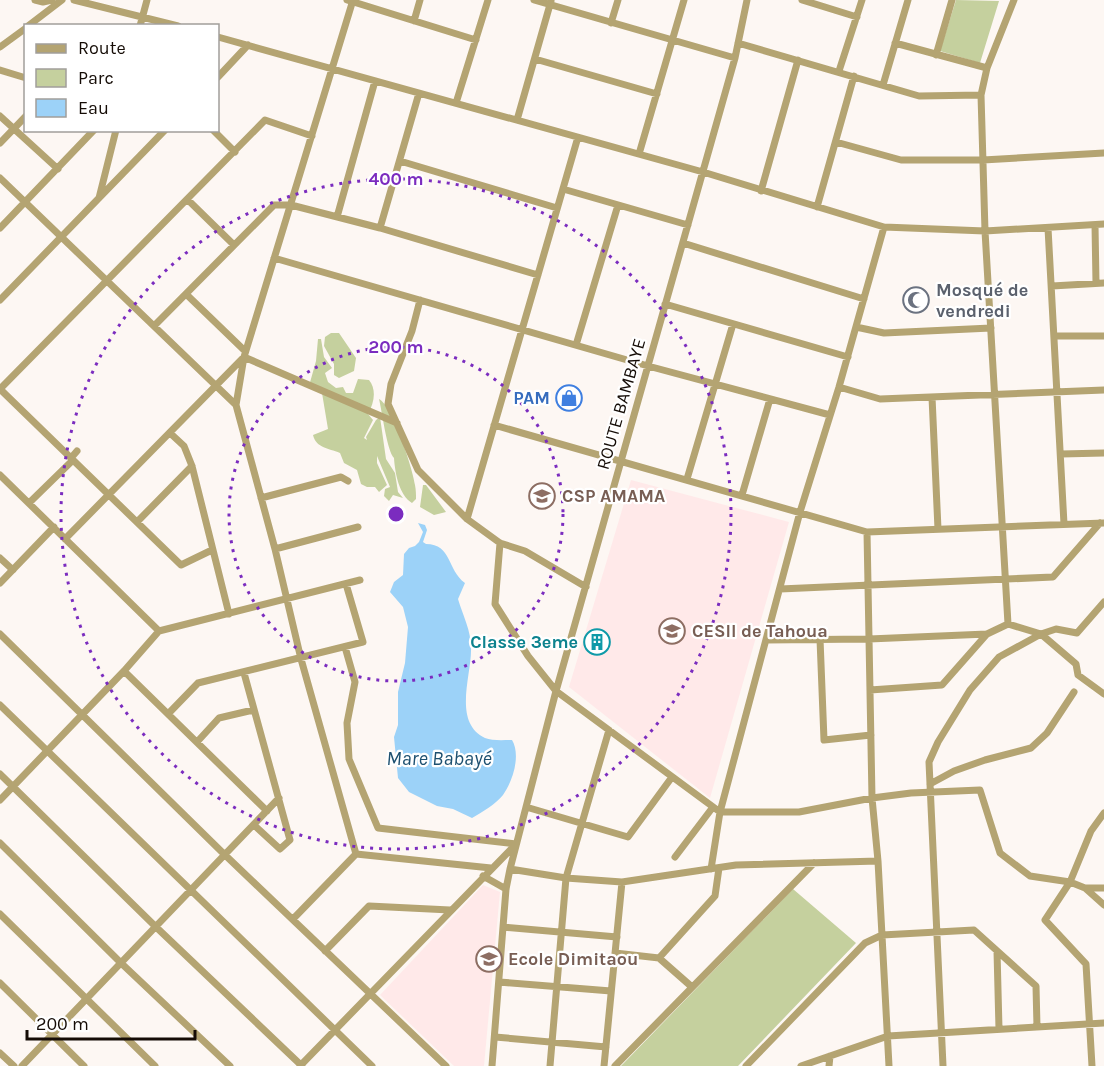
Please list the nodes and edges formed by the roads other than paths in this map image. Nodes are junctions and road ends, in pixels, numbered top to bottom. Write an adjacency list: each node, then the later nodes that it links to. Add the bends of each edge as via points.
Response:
1 (35, 0): 2 (street)
2 (52, 0)
3 (62, 0): 23 (street)
4 (74, 0): 19 (street)
5 (147, 0): 19 (street)
6 (420, 0): 21 (street)
7 (488, 0): 28 (street)
8 (534, 0): 18 (street)
9 (618, 0): 22 (street)
10 (684, 0): 29 (street)
11 (747, 0): 31 (street, ROUTE BAMBAYE)
12 (802, 0): 20 (street)
13 (862, 0): 20 (street)
14 (908, 0): 30 (street)
15 (952, 0): 34 (street)
16 (1014, 0): 38 (street)
17 (351, 1): 21 (street); 39 (street)
18 (551, 2): 22 (street); 36 (street)
19 (142, 15): 24 (street); 25 (street)
20 (857, 17): 41 (street)
21 (414, 21): 28 (street)
22 (611, 23): 29 (street)
23 (32, 24)
24 (140, 24)
25 (171, 24)
26 (24, 31): 33 (street)
27 (219, 36): 32 (street)
28 (476, 40): 50 (street)
29 (672, 40): 35 (street); 48 (street)
30 (895, 42): 34 (street); 46 (street)
31 (738, 43): 35 (street, ROUTE BAMBAYE); 37 (street)
32 (248, 45): 39 (street); 42 (street)
33 (0, 47)
34 (936, 55): 38 (street)
35 (735, 58): 69 (street, ROUTE BAMBAYE)
36 (535, 59): 48 (street); 53 (street)
37 (798, 60): 41 (street); 72 (street)
38 (987, 68): 49 (street)
39 (333, 69): 45 (street); 59 (street)
40 (0, 70): 44 (street)
41 (839, 71): 43 (street)
42 (219, 76)
43 (854, 76): 46 (street); 61 (street)
44 (24, 77)
45 (375, 81): 47 (street); 80 (street)
46 (883, 85): 49 (street, via 918,96)
47 (419, 93): 50 (street); 67 (street)
48 (657, 94): 65 (street)
49 (981, 95): 66 (street)
50 (456, 103): 53 (street)
51 (0, 116): 54 (street)
52 (24, 118): 54 (street)
53 (517, 120): 60 (street)
54 (13, 129): 62 (street); 68 (street)
55 (92, 132): 68 (street)
56 (116, 132): 73 (street)
57 (162, 132): 73 (street)
58 (215, 132): 63 (street)
59 (312, 136): 63 (street, via 265,120); 76 (street)
60 (578, 137): 65 (street); 71 (street)
61 (836, 141): 66 (street, via 901,160); 78 (street)
62 (0, 143)
63 (235, 152): 74 (street)
64 (1104, 153): 66 (street)
65 (639, 154): 69 (street)
66 (983, 160): 88 (street)
67 (400, 161): 79 (street); 86 (street)
68 (58, 169): 75 (street)
69 (703, 172): 72 (street); 82 (street, ROUTE BAMBAYE)
70 (0, 178): 75 (street)
71 (563, 189): 77 (street); 79 (street)
72 (761, 191): 78 (street)
73 (99, 199): 89 (street)
74 (188, 200): 91 (street); 94 (street)
75 (26, 202): 85 (street); 89 (street)
76 (291, 205): 80 (street); 91 (street, via 274,205); 92 (street)
77 (618, 205): 82 (street); 109 (street)
78 (817, 207): 84 (street)
79 (557, 208): 93 (street)
80 (337, 217): 86 (street)
81 (1104, 224): 83 (street)
82 (688, 225): 90 (street, ROUTE BAMBAYE)
83 (1095, 225): 87 (street); 95 (street)
84 (884, 227): 88 (street); 98 (street)
85 (0, 228)
86 (380, 228): 93 (street)
87 (1048, 228): 88 (street); 96 (street)
88 (985, 231): 105 (street)
89 (61, 237): 94 (street); 99 (street)
90 (683, 243): 98 (street); 101 (street, ROUTE BAMBAYE)
91 (234, 245): 97 (street)
92 (274, 258): 100 (street); 110 (street)
93 (538, 275): 106 (street)
94 (106, 279): 103 (street); 116 (street)
95 (1100, 283): 96 (street)
96 (1052, 286): 107 (street)
97 (186, 294): 103 (street); 110 (street)
98 (864, 299): 104 (street)
99 (0, 300)
100 (420, 300): 106 (street); 124 (street, via 388,404)
101 (665, 304): 102 (street); 112 (street, ROUTE BAMBAYE)
102 (733, 324): 111 (street); 113 (street)
103 (154, 326): 114 (street)
104 (856, 327): 105 (street, via 884,333); 111 (street)
105 (991, 328): 119 (street)
106 (522, 330): 109 (street); 125 (street)
107 (1054, 336): 108 (street); 118 (street)
108 (1104, 336)
109 (576, 345): 112 (street)
110 (245, 354): 114 (street); 122 (street); 124 (street)
111 (848, 357): 115 (street)
112 (648, 366): 113 (street); 131 (street, ROUTE BAMBAYE)
113 (716, 384): 121 (street); 134 (street)
114 (215, 385): 122 (street); 126 (street)
115 (839, 387): 120 (street, via 880,399); 123 (street)
116 (0, 389): 130 (street)
117 (1104, 390): 118 (street)
118 (1057, 392): 119 (street); 129 (street)
119 (995, 393): 120 (street); 145 (street)
120 (932, 397): 148 (street)
121 (770, 399): 123 (street); 137 (street)
122 (236, 405): 138 (street)
123 (830, 415): 140 (street)
124 (397, 423): 141 (street, via 418,470)
125 (495, 425): 131 (street); 141 (street)
126 (170, 432): 132 (street, via 184,446); 136 (street)
127 (77, 451): 130 (street)
128 (1104, 453): 129 (street)
129 (1061, 454): 144 (street)
130 (72, 459): 136 (street); 139 (street)
131 (621, 460): 134 (street); 161 (street, ROUTE BAMBAYE)
132 (192, 466): 142 (street); 153 (street)
133 (0, 475): 139 (street)
134 (687, 479): 137 (street)
135 (348, 481): 138 (street, via 341,477)
136 (108, 494): 142 (street); 150 (street)
137 (742, 495): 140 (street)
138 (261, 498): 152 (street)
139 (29, 503): 146 (street)
140 (800, 512): 149 (street); 162 (street)
141 (467, 519): 151 (street)
142 (137, 522): 153 (street, via 181,565)
143 (1102, 523): 144 (street); 156 (street, via 1053,577)
144 (1064, 524): 145 (street)
145 (1002, 525): 148 (street); 156 (street)
146 (54, 527): 150 (street); 155 (street)
147 (358, 527): 152 (street)
148 (938, 529): 149 (street)
149 (867, 531): 160 (street)
150 (65, 539): 167 (street)
151 (500, 543): 161 (street, via 525,551); 180 (street, via 495,604)
152 (275, 549): 163 (street)
153 (212, 550): 165 (street)
154 (0, 558): 155 (street)
155 (13, 570): 158 (street)
156 (1004, 579): 160 (street); 166 (street)
157 (360, 580): 159 (street)
158 (0, 583)
159 (346, 584): 163 (street); 174 (street, via 363,642)
160 (867, 584): 162 (street); 172 (street)
161 (586, 586): 180 (street, ROUTE BAMBAYE)
162 (780, 589): 173 (street)
163 (287, 599): 165 (street); 175 (street)
164 (1104, 602): 170 (street, via 1077,633 1056,629)
165 (229, 614): 167 (street)
166 (1008, 624): 169 (street); 170 (street)
167 (159, 631): 176 (street)
168 (0, 634): 184 (street)
169 (987, 634): 172 (street); 178 (street, via 942,686)
170 (1041, 634): 179 (street, via 1076,664 1078,675); 192 (street, via 999,657 970,690 929,762)
171 (820, 639): 172 (street); 173 (street); 187 (street, via 824,740)
172 (869, 639): 178 (street)
173 (766, 640): 199 (street)
174 (345, 647): 175 (street); 205 (street, via 354,682 347,723 349,759 378,828)
175 (301, 659): 177 (street); 207 (street)
176 (124, 671): 184 (street); 185 (street)
177 (244, 673): 183 (street); 185 (street, via 198,683)
178 (870, 690): 187 (street)
179 (1103, 690)
180 (556, 691): 186 (street); 198 (street, ROUTE BAMBAYE)
181 (1074, 692): 192 (street, via 1047,733 1031,748 954,771)
182 (0, 705): 189 (street)
183 (253, 710): 188 (street, via 219,718); 195 (street)
184 (83, 714): 189 (street); 206 (street)
185 (168, 714): 188 (street)
186 (609, 730): 191 (street); 202 (street)
187 (871, 735): 196 (street)
188 (196, 742): 200 (street)
189 (46, 751): 193 (street); 222 (street)
190 (0, 774): 193 (street)
191 (672, 777): 199 (street); 202 (street, via 628,837)
192 (930, 784): 194 (street)
193 (13, 786): 197 (street); 227 (street)
194 (931, 793): 196 (street); 218 (street, via 980,790 1000,853 1030,876); 230 (street)
195 (279, 798): 200 (street); 203 (street, via 290,840 280,849)
196 (872, 798): 199 (street, via 799,812); 209 (street)
197 (0, 800)
198 (526, 807): 202 (street); 205 (street, ROUTE BAMBAYE)
199 (716, 810): 208 (street); 214 (street)
200 (267, 811): 203 (street)
201 (1104, 813): 218 (street, via 1091,831)
202 (583, 823): 216 (street)
203 (254, 825): 206 (street)
204 (0, 843): 237 (street)
205 (516, 844): 211 (street); 213 (street, ROUTE BAMBAYE)
206 (224, 854): 222 (street); 226 (street)
207 (356, 854): 211 (street); 226 (street)
208 (675, 856)
209 (878, 861): 210 (street); 231 (street)
210 (814, 863): 212 (street); 240 (street)
211 (491, 868): 215 (street)
212 (719, 868): 214 (street); 236 (street, via 715,896)
213 (510, 869): 216 (street); 221 (street, ROUTE BAMBAYE)
214 (711, 869): 217 (street)
215 (483, 876): 221 (street); 224 (street)
216 (566, 878): 217 (street); 229 (street)
217 (622, 882): 232 (street)
218 (1070, 882): 219 (street); 246 (street, via 1045,920 1086,964)
219 (1085, 888): 220 (street); 223 (street)
220 (1104, 888)
221 (506, 890): 228 (street, ROUTE BAMBAYE)
222 (191, 891): 227 (street); 249 (street)
223 (1104, 905)
224 (450, 910): 233 (street, via 369,906); 243 (street)
225 (0, 914): 244 (street)
226 (292, 919): 233 (street)
227 (156, 927): 237 (street); 263 (street)
228 (503, 927): 229 (street); 238 (street, ROUTE BAMBAYE)
229 (562, 932): 232 (street); 241 (street)
230 (936, 933): 231 (street); 234 (street, via 974,930); 250 (street)
231 (882, 935): 252 (street); 270 (street, via 865,943)
232 (617, 937): 235 (street)
233 (326, 951): 243 (street)
234 (997, 951): 247 (street, via 1036,987); 248 (street)
235 (615, 953): 236 (street); 242 (street)
236 (658, 958): 240 (street)
237 (121, 963): 244 (street); 262 (street)
238 (499, 982): 241 (street); 253 (street, ROUTE BAMBAYE)
239 (0, 983): 251 (street)
240 (692, 987): 269 (street)
241 (558, 988): 242 (street); 254 (street)
242 (611, 991): 255 (street)
243 (370, 993): 249 (street); 265 (street)
244 (87, 999): 251 (street); 261 (street)
245 (1104, 1023): 246 (street)
246 (1090, 1024): 247 (street); 275 (street)
247 (1037, 1027): 248 (street)
248 (999, 1029): 250 (street)
249 (335, 1030): 263 (street); 264 (street)
250 (941, 1033): 252 (street); 274 (street)
251 (51, 1036): 259 (street); 260 (street)
252 (888, 1036): 257 (street); 273 (street)
253 (495, 1037): 254 (street); 266 (street, ROUTE BAMBAYE)
254 (553, 1042): 255 (street); 267 (street)
255 (606, 1047): 268 (street)
256 (0, 1053): 258 (street)
257 (830, 1056): 271 (street); 272 (street)
258 (14, 1066)
259 (22, 1066)
260 (84, 1066)
261 (155, 1066)
262 (230, 1066)
263 (301, 1066)
264 (372, 1066)
265 (446, 1066)
266 (492, 1066)
267 (550, 1066)
268 (604, 1066)
269 (615, 1066)
270 (746, 1066)
271 (801, 1066)
272 (830, 1066)
273 (889, 1066)
274 (942, 1066)
275 (1092, 1066)

